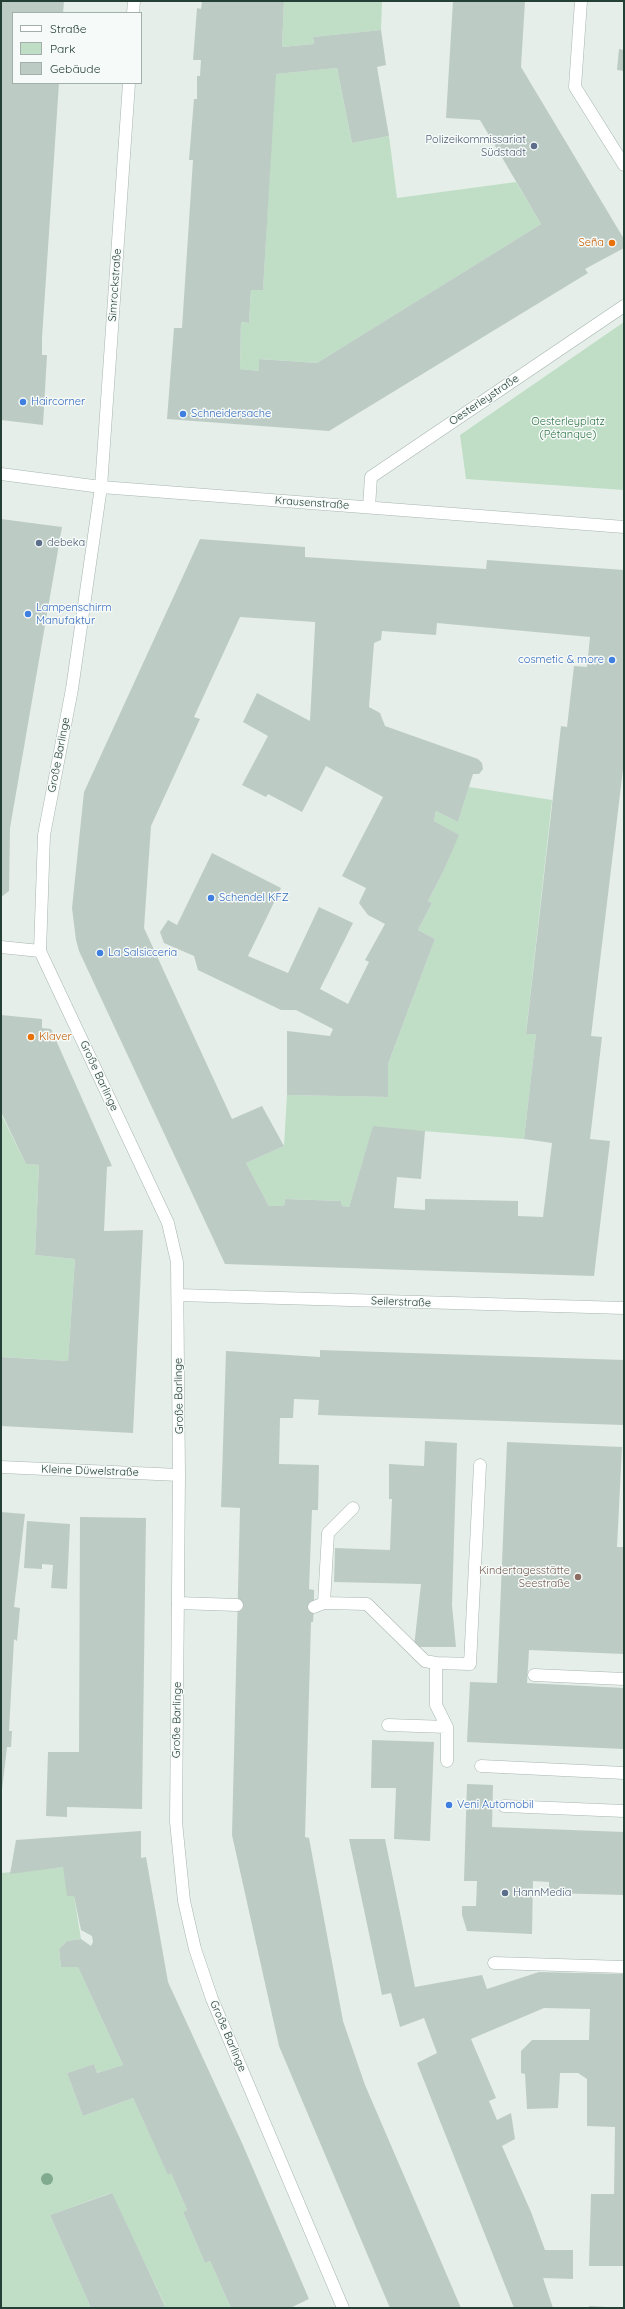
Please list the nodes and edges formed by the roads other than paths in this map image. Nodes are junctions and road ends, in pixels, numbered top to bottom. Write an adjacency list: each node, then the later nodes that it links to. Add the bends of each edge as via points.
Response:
1 (134, 1): 3 (street)
2 (581, 1): 5 (street, via 575,87)
3 (133, 12)
4 (129, 84): 8 (street, Simrockstraße)
5 (624, 165)
6 (624, 306): 9 (street, Oesterleystraße, via 371,476)
7 (1, 474): 8 (street, Krausenstraße)
8 (101, 487): 9 (street, Krausenstraße); 12 (street, Große Barlinge, via 72,690 44,835)
9 (369, 507): 10 (street, Krausenstraße)
10 (624, 527)
11 (1, 947): 12 (street)
12 (40, 951): 13 (street, Große Barlinge, via 168,1223 177,1262)
13 (178, 1295): 14 (street, Seilerstraße); 17 (street, Große Barlinge)
14 (624, 1308)
15 (480, 1465): 21 (street, via 470,1664)
16 (1, 1467): 17 (street, Kleine Düwelstraße)
17 (179, 1475): 19 (street, Große Barlinge)
18 (353, 1508): 21 (street, via 328,1533 319,1605 367,1604 425,1662)
19 (178, 1604): 20 (street); 33 (street, Große Barlinge, via 176,1822 184,1901 195,1949 212,1999)
20 (237, 1605)
21 (436, 1663): 25 (street, via 436,1705)
22 (534, 1675): 23 (street)
23 (624, 1680)
24 (388, 1725): 25 (street)
25 (447, 1727): 26 (street)
26 (447, 1761)
27 (481, 1766): 28 (street)
28 (624, 1773)
29 (504, 1806): 30 (street)
30 (624, 1811)
31 (494, 1963): 32 (street)
32 (624, 1967)
33 (343, 2308)

